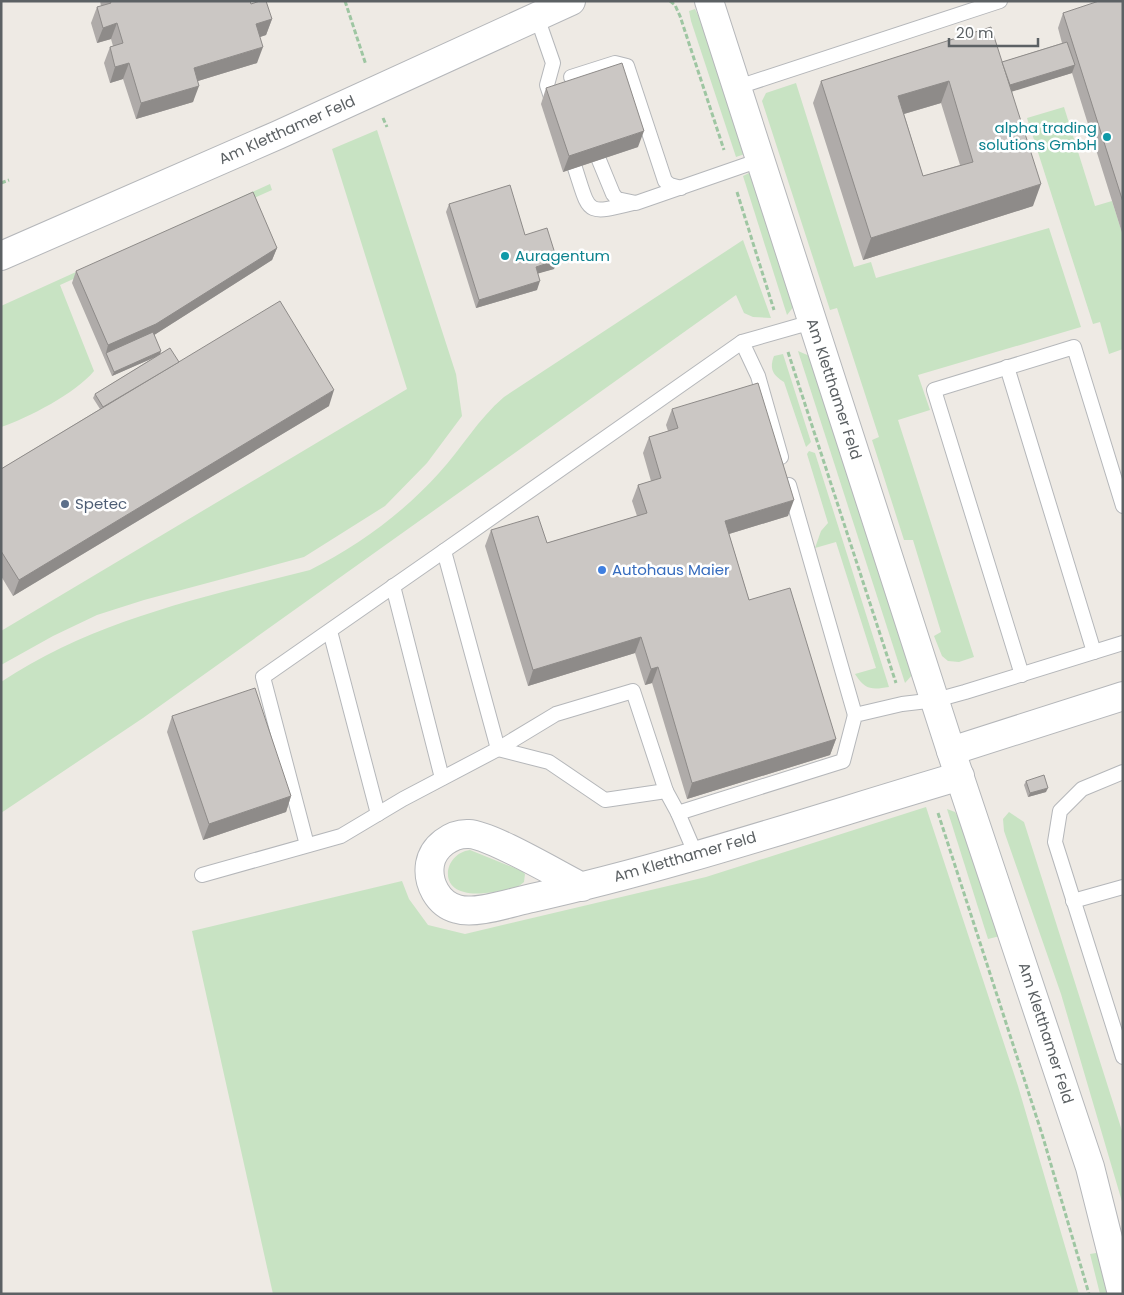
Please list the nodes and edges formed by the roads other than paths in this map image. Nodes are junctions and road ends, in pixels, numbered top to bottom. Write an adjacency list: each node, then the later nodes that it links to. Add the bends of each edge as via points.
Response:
1 (571, 1): 4 (street, Am Kletthamer Feld)
2 (709, 1): 7 (street, Am Kletthamer Feld)
3 (1000, 1): 7 (lane)
4 (537, 16): 5 (lane); 15 (street, Am Kletthamer Feld, via 287,131)
5 (553, 63): 6 (lane); 9 (lane, via 547,85)
6 (571, 77): 8 (lane); 13 (lane, via 615,63 627,66 665,181)
7 (738, 87): 11 (street, Am Kletthamer Feld)
8 (576, 92)
9 (552, 100)
10 (599, 160): 14 (lane, via 617,199)
11 (760, 160): 13 (lane); 16 (street, Am Kletthamer Feld)
12 (575, 168): 14 (lane, via 584,195 594,210)
13 (681, 188): 14 (lane)
14 (636, 202)
15 (1, 256)
16 (812, 322): 17 (lane); 27 (street, Am Kletthamer Feld)
17 (742, 342): 20 (lane); 28 (lane, via 758,376)
18 (1007, 368): 19 (lane, via 1074,347); 24 (lane); 25 (lane, via 934,390)
19 (1123, 506)
20 (444, 551): 21 (lane); 29 (lane)
21 (393, 586): 22 (lane); 33 (lane)
22 (330, 631): 35 (lane); 37 (lane, via 264,677)
23 (1123, 643): 24 (lane)
24 (1094, 652): 25 (lane)
25 (1022, 675): 27 (lane)
26 (1123, 696): 30 (street)
27 (936, 700): 28 (lane); 30 (street, Am Kletthamer Feld)
28 (855, 715): 36 (lane, via 843,761)
29 (498, 749): 33 (lane); 34 (lane, via 549,762 605,800); 34 (lane, via 556,714 633,691)
30 (951, 750): 32 (street, Am Kletthamer Feld)
31 (1123, 772): 42 (lane, via 1082,789 1060,811 1055,842)
32 (960, 776): 38 (street, Am Kletthamer Feld); 44 (street, Am Kletthamer Feld, via 1090,1167)
33 (442, 778): 35 (lane)
34 (666, 790): 36 (lane)
35 (378, 814): 37 (lane, via 341,836)
36 (678, 814): 38 (lane)
37 (307, 845): 39 (lane)
38 (696, 855): 40 (street, Am Kletthamer Feld)
39 (202, 875)
40 (582, 887): 40 (street, Am Kletthamer Feld, via 467,910 457,909 440,899 429,872 435,852 441,845 458,835 468,834 488,839)
41 (1123, 887): 42 (lane)
42 (1073, 902): 43 (lane)
43 (1123, 1056)
44 (1122, 1294)

